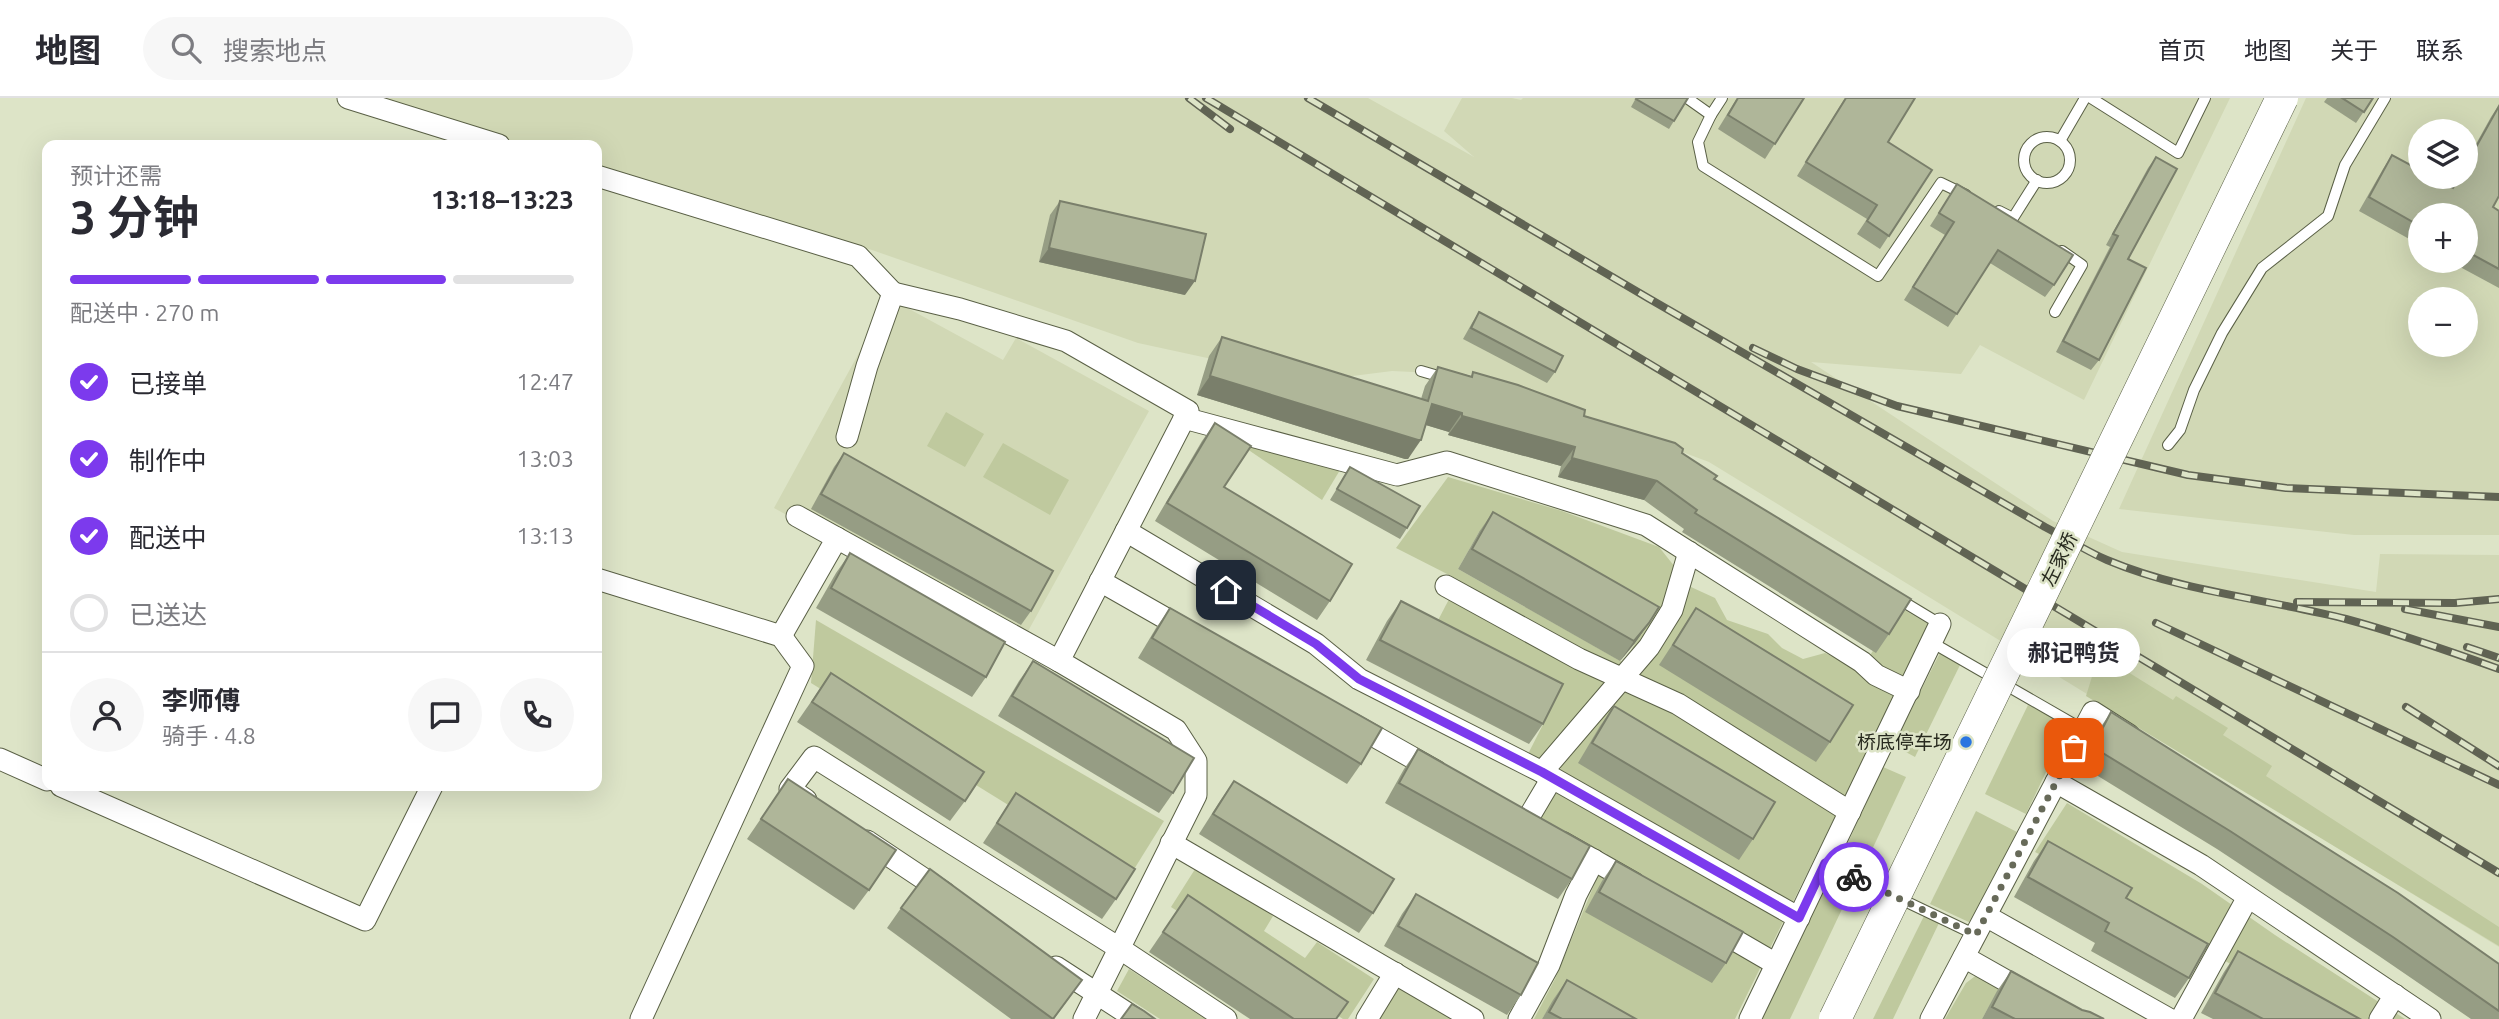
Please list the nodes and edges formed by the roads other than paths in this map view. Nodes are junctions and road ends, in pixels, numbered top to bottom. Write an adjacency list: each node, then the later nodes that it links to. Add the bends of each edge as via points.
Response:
1 (348, 98): 9 (street)
2 (1687, 98): 8 (lane)
3 (1722, 98): 8 (lane)
4 (2088, 98): 5 (lane, via 2178,153); 10 (lane)
5 (2205, 98)
6 (2282, 98): 76 (main road, 左家桥, bridge)
7 (2385, 98): 24 (lane, via 2345,165 2328,216 2262,268 2222,333 2180,430)
8 (1711, 115): 13 (lane, via 1698,142 1703,166 1878,276 1941,183)
9 (483, 140)
10 (2060, 141): 12 (lane, via 2070,153 2069,168 2059,180); 12 (lane, via 2048,136 2028,146 2026,168)
11 (602, 178): 18 (street, via 858,256)
12 (2037, 180): 15 (lane)
13 (1977, 200)
14 (1989, 206): 15 (lane)
15 (2014, 218): 16 (lane)
16 (2025, 226)
17 (2048, 242): 19 (lane, via 2082,265)
18 (893, 293): 22 (street, via 1066,341 1188,411); 23 (street)
19 (2055, 312)
20 (1421, 371): 21 (lane)
21 (1460, 381)
22 (1184, 418): 26 (street); 28 (street, via 1397,475 1447,462 1646,525)
23 (847, 437)
24 (2168, 446)
25 (797, 516): 27 (street)
26 (1126, 531): 30 (street); 43 (street, via 1316,644 1359,679)
27 (837, 538): 34 (street); 36 (street)
28 (1689, 552): 37 (street, via 1672,610); 38 (street, via 1876,675)
29 (602, 581): 34 (street)
30 (1100, 581): 35 (street); 36 (street)
31 (1446, 586): 37 (street)
32 (1882, 590): 33 (lane)
33 (1936, 633): 38 (street); 40 (lane)
34 (781, 636): 68 (street, via 803,666)
35 (1203, 639)
36 (1059, 661): 52 (street, via 1176,730 1196,761 1196,795)
37 (1623, 679): 43 (street); 50 (street, via 1678,704)
38 (1909, 691): 50 (street)
39 (1334, 713): 45 (street)
40 (2084, 730): 41 (street, via 2093,712); 46 (street)
41 (2151, 749)
42 (0, 759): 44 (street)
43 (1547, 775): 53 (street, via 1520,818); 59 (street)
44 (42, 778)
45 (1454, 781)
46 (2056, 782): 56 (street); 60 (street)
47 (72, 791): 48 (street, via 365,919)
48 (429, 791)
49 (824, 812): 61 (street, via 790,789 814,757)
50 (1850, 812): 54 (street)
51 (847, 827): 57 (street)
52 (1171, 843): 61 (street); 65 (street)
53 (1594, 860): 55 (street); 74 (street, via 1549,965)
54 (1825, 863): 59 (street); 60 (lane)
55 (1651, 893)
56 (2248, 897): 67 (street); 80 (street)
57 (960, 903)
58 (1696, 918): 64 (street)
59 (1799, 918): 64 (street)
60 (1981, 926): 63 (street); 79 (street)
61 (1119, 948): 66 (street); 71 (street)
62 (1039, 956): 66 (street)
63 (1964, 957): 77 (street); 78 (street)
64 (1776, 964): 75 (street)
65 (1395, 974): 72 (street); 73 (street)
66 (1095, 993): 69 (street); 70 (street)
67 (2395, 995): 81 (street); 82 (street)
68 (641, 1019)
69 (1084, 1019)
70 (1136, 1019)
71 (1226, 1019)
72 (1367, 1019)
73 (1473, 1019)
74 (1520, 1019)
75 (1750, 1019)
76 (1835, 1019)
77 (1931, 1019)
78 (2074, 1019)
79 (2169, 1019)
80 (2181, 1019)
81 (2380, 1019)
82 (2430, 1019)

